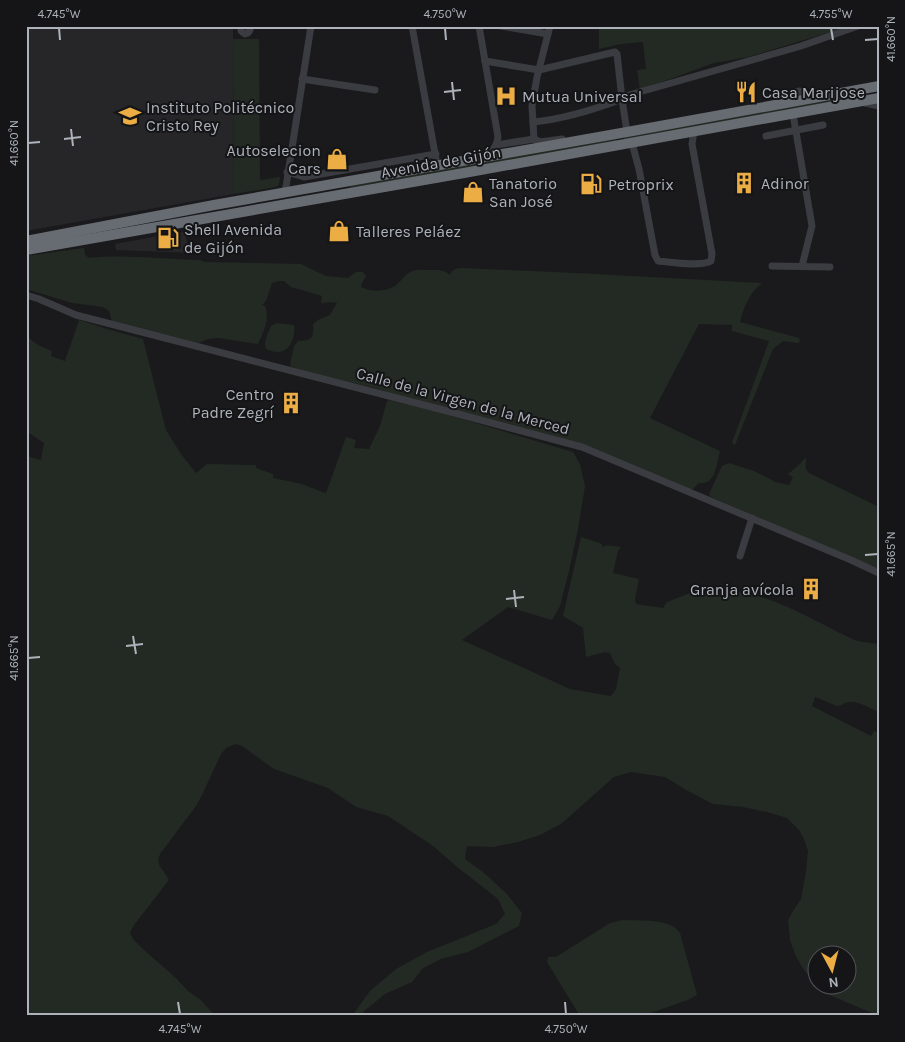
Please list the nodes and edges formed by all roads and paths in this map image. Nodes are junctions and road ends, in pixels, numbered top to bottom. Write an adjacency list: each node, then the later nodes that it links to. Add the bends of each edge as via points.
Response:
1 (241, 26): 2 (street, via 245,34)
2 (250, 26)
3 (311, 26): 12 (street)
4 (412, 26): 32 (street)
5 (479, 26): 10 (street)
6 (501, 26): 9 (street)
7 (550, 26): 9 (street)
8 (858, 26): 17 (street)
9 (548, 34): 11 (street)
10 (486, 61): 11 (street); 31 (street, via 498,137)
11 (539, 70): 17 (street, via 614,52 618,54); 22 (street)
12 (302, 79): 16 (street); 35 (street)
13 (879, 80): 15 (street, Avenida de Gijón)
14 (879, 86): 15 (highway, Avenida de Gijón)
15 (866, 88): 26 (highway, Avenida de Gijón)
16 (375, 90)
17 (622, 98): 22 (street, via 590,111); 26 (street)
18 (879, 98): 19 (highway, Avenida de Gijón)
19 (860, 102): 20 (street, Avenida de Gijón); 21 (highway, Avenida de Gijón)
20 (879, 106)
21 (793, 114): 24 (street); 25 (highway, Avenida de Gijón)
22 (532, 122): 28 (street)
23 (822, 125): 24 (street)
24 (796, 130): 27 (street); 42 (street, via 812,226)
25 (694, 131): 30 (highway, Avenida de Gijón); 30 (street, via 692,144 712,254 711,261 706,264 658,261)
26 (628, 132): 29 (highway, Avenida de Gijón)
27 (766, 136)
28 (534, 139): 29 (street, Avenida de Gijón, via 540,142 571,137); 31 (street, Avenida de Gijón)
29 (579, 140): 33 (highway, Avenida de Gijón)
30 (632, 143): 36 (highway, Avenida de Gijón)
31 (496, 145): 33 (street)
32 (436, 154): 34 (street); 35 (street, Avenida de Gijón, via 304,177)
33 (489, 156): 34 (highway, Avenida de Gijón)
34 (438, 165): 37 (highway, Avenida de Gijón)
35 (287, 172): 37 (street)
36 (360, 191): 37 (highway, via 294,198); 38 (highway, Avenida de Gijón)
37 (285, 193): 38 (highway, via 278,202 225,212); 39 (highway, Avenida de Gijón)
38 (216, 217): 40 (highway, Avenida de Gijón)
39 (26, 241)
40 (26, 250)
41 (772, 266): 42 (street)
42 (802, 266): 43 (street)
43 (830, 267)
44 (26, 295): 45 (street, Calle de la Virgen de la Merced, via 76,315 582,448)
45 (752, 518): 46 (street); 47 (street, Calle de la Virgen de la Merced)
46 (740, 556)
47 (879, 573)

